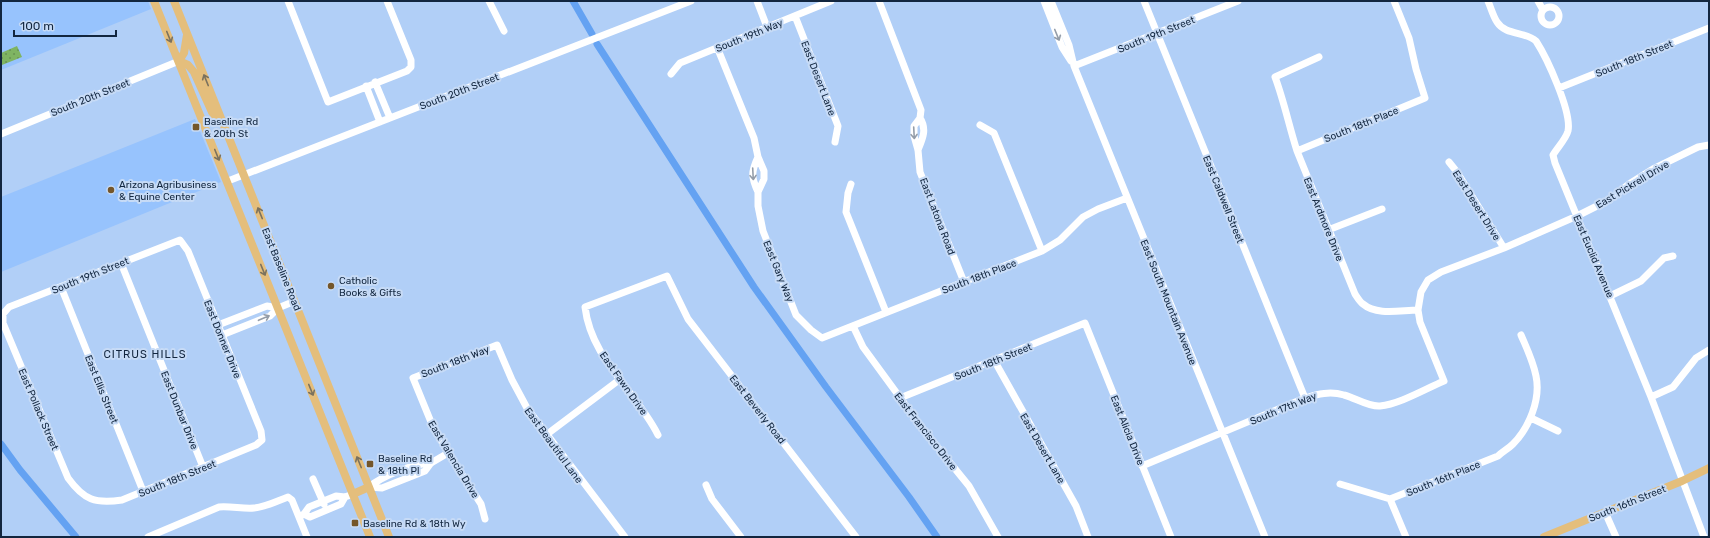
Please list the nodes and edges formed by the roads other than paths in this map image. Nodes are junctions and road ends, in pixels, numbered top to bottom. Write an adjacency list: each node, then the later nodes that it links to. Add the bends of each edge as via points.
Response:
1 (154, 1): 26 (main road, East Baseline Road, one-way to 26)
2 (174, 1): 23 (main road, East Baseline Road)
3 (288, 1): 30 (street, via 328,102)
4 (386, 1): 29 (street, via 411,60 411,67 407,71)
5 (489, 1): 21 (street)
6 (691, 1): 32 (street, South 20th Street)
7 (757, 1): 19 (street)
8 (831, 1): 18 (street, South 19th Way)
9 (879, 1): 56 (street, East Latona Road, via 921,110 920,118 924,125 918,150 920,172)
10 (1044, 1): 27 (street, East South Mountain Avenue, one-way to 27, via 1062,47)
11 (1051, 1): 27 (street, East South Mountain Avenue, via 1069,45)
12 (1144, 1): 22 (street, East Caldwell Street)
13 (1238, 1): 22 (street, South 19th Street)
14 (1394, 1): 39 (street, South 18th Place, via 1409,38 1425,98)
15 (1488, 1): 31 (street, East Euclid Avenue, via 1497,22 1502,27 1507,31 1530,36 1536,41)
16 (1538, 1): 17 (street)
17 (1543, 10)
18 (795, 16): 19 (street, South 19th Way); 37 (street, East Desert Lane, via 838,126)
19 (767, 27): 24 (street, South 19th Way)
20 (1709, 28): 31 (street, South 18th Street)
21 (504, 31)
22 (1157, 33): 27 (street, South 19th Street); 79 (street, East Caldwell Street)
23 (187, 34): 26 (main road, via 183,56); 35 (main road, East Baseline Road, one-way to 23)
24 (717, 48): 28 (street, South 19th Way, via 680,63); 40 (street, East Gary Way, via 754,138)
25 (1319, 57): 39 (street, East Ardmore Drive, via 1275,77 1284,99)
26 (179, 61): 35 (main road, via 188,65 194,72 212,112); 36 (street, South 20th Street); 43 (main road, East Baseline Road, one-way to 43)
27 (1074, 66): 46 (street, East South Mountain Avenue)
28 (671, 74)
29 (375, 82): 30 (street); 32 (street)
30 (366, 86): 33 (street)
31 (1558, 88): 48 (street, East Euclid Avenue, via 1568,115 1568,131 1553,155 1554,163)
32 (390, 118): 33 (street, South 20th Street)
33 (380, 122): 42 (street, South 20th Street)
34 (980, 125): 52 (street, via 994,133)
35 (226, 130): 42 (main road, East Baseline Road)
36 (1, 134)
37 (835, 142)
38 (1709, 145): 48 (street, East Pickrell Drive, via 1698,147 1653,169 1609,200)
39 (1297, 151): 49 (street, East Ardmore Drive)
40 (758, 157): 45 (street, East Gary Way, one-way to 45, via 752,179); 45 (street, East Gary Way, via 764,171 764,180)
41 (1449, 162): 51 (street, East Desert Drive)
42 (244, 175): 43 (street, South 20th Street); 59 (main road, East Baseline Road, one-way to 42)
43 (228, 181): 60 (main road, East Baseline Road, one-way to 60)
44 (851, 184): 62 (street, via 846,212)
45 (758, 192): 71 (street, East Gary Way, via 763,231 796,315)
46 (1127, 198): 52 (street, South 18th Place, via 1083,217 1060,240); 82 (street, East South Mountain Avenue)
47 (1382, 209): 49 (street)
48 (1577, 216): 51 (street, South 17th Way); 58 (street, East Euclid Avenue)
49 (1328, 230): 61 (street, East Ardmore Drive, via 1355,294 1363,304 1384,311)
50 (180, 240): 54 (street, South 19th Street); 66 (street, East Donner Drive, via 188,251)
51 (1504, 248): 61 (street, South 17th Way, via 1441,272 1428,280 1421,292)
52 (1042, 251): 56 (street, South 18th Place)
53 (1673, 256): 58 (street, via 1664,258 1641,281)
54 (121, 263): 57 (street, South 19th Street); 89 (street, East Dunbar Drive)
55 (667, 276): 76 (street, East Fawn Drive, via 585,307 594,340); 114 (street, East Beverly Road, via 688,319)
56 (964, 282): 62 (street, South 18th Place)
57 (61, 287): 63 (street, South 19th Street, via 9,308); 98 (street, East Ellis Street)
58 (1610, 296): 77 (street, East Euclid Avenue)
59 (295, 301): 60 (street); 97 (main road, East Baseline Road, one-way to 59)
60 (278, 308): 64 (street, via 267,306); 67 (street, one-way to 60, via 270,316); 99 (main road, East Baseline Road, one-way to 99)
61 (1418, 310): 79 (street, South 17th Way, via 1420,322 1444,382 1397,402 1379,406 1334,393 1321,393)
62 (886, 312): 68 (street, South 18th Place)
63 (3, 314): 100 (street, East Pollack Street, via 3,323 68,478 77,491)
64 (244, 314): 66 (street); 67 (street)
65 (1085, 323): 74 (street, South 18th Street); 88 (street, East Alicia Drive)
66 (218, 325): 69 (street, East Donner Drive)
67 (248, 325): 69 (street)
68 (854, 326): 71 (street, South 18th Place); 78 (street, East Francisco Drive, via 863,347)
69 (222, 335): 85 (street, East Donner Drive, via 261,431)
70 (1521, 335): 80 (street, South 16th Place, via 1537,378)
71 (822, 338)
72 (497, 345): 75 (street, South 18th Way); 83 (street, East Beautiful Lane, via 527,408)
73 (1709, 350): 77 (street, via 1696,358 1673,387)
74 (994, 360): 78 (street, South 18th Street); 116 (street, East Desert Lane, via 1076,506)
75 (413, 378): 86 (street, East Valencia Drive, via 431,422)
76 (619, 380): 83 (street); 84 (street, East Fawn Drive, via 652,422)
77 (1651, 397): 94 (street, East Euclid Avenue)
78 (900, 398): 115 (street, East Francisco Drive, via 969,486)
79 (1305, 398): 82 (street, South 17th Way)
80 (1531, 418): 81 (street); 102 (street, South 16th Place, via 1513,444 1498,456)
81 (1558, 431)
82 (1223, 433): 88 (street, South 17th Way); 118 (street, East South Mountain Avenue)
83 (546, 435): 112 (street, East Beautiful Lane)
84 (658, 435)
85 (262, 440): 89 (street, South 18th Street, via 256,446)
86 (448, 453): 87 (street); 107 (street, East Valencia Drive, via 481,504)
87 (431, 463): 91 (street); 92 (street, via 425,471)
88 (1142, 466): 117 (street, East Alicia Drive)
89 (203, 467): 98 (street, South 18th Street)
90 (1709, 468): 94 (main road, South 16th Street)
91 (404, 470): 92 (street); 97 (street, via 378,480)
92 (407, 478): 97 (street, via 382,488)
93 (313, 479): 103 (street)
94 (1682, 481): 105 (main road, South 16th Street); 122 (street, East Euclid Avenue)
95 (1340, 484): 102 (street)
96 (706, 485): 113 (street, via 712,499)
97 (369, 487): 99 (main road); 111 (main road, East Baseline Road)
98 (143, 492): 100 (street, South 18th Street, via 105,503)
99 (353, 494): 101 (street); 110 (main road, East Baseline Road)
100 (88, 498)
101 (344, 498): 103 (street, via 336,496); 104 (street, via 341,504)
102 (1390, 499): 119 (street)
103 (323, 502): 104 (street); 106 (street, via 308,507)
104 (326, 510): 106 (street, via 310,517)
105 (1606, 512): 120 (main road, South 16th Street); 121 (street)
106 (302, 516): 108 (street, via 288,497 253,508 219,507); 109 (street)
107 (485, 519)
108 (148, 537)
109 (307, 537)
110 (370, 537)
111 (389, 537)
112 (625, 537)
113 (741, 537)
114 (856, 537)
115 (998, 537)
116 (1088, 537)
117 (1171, 537)
118 (1265, 537)
119 (1406, 537)
120 (1544, 537)
121 (1616, 537)
122 (1704, 537)

